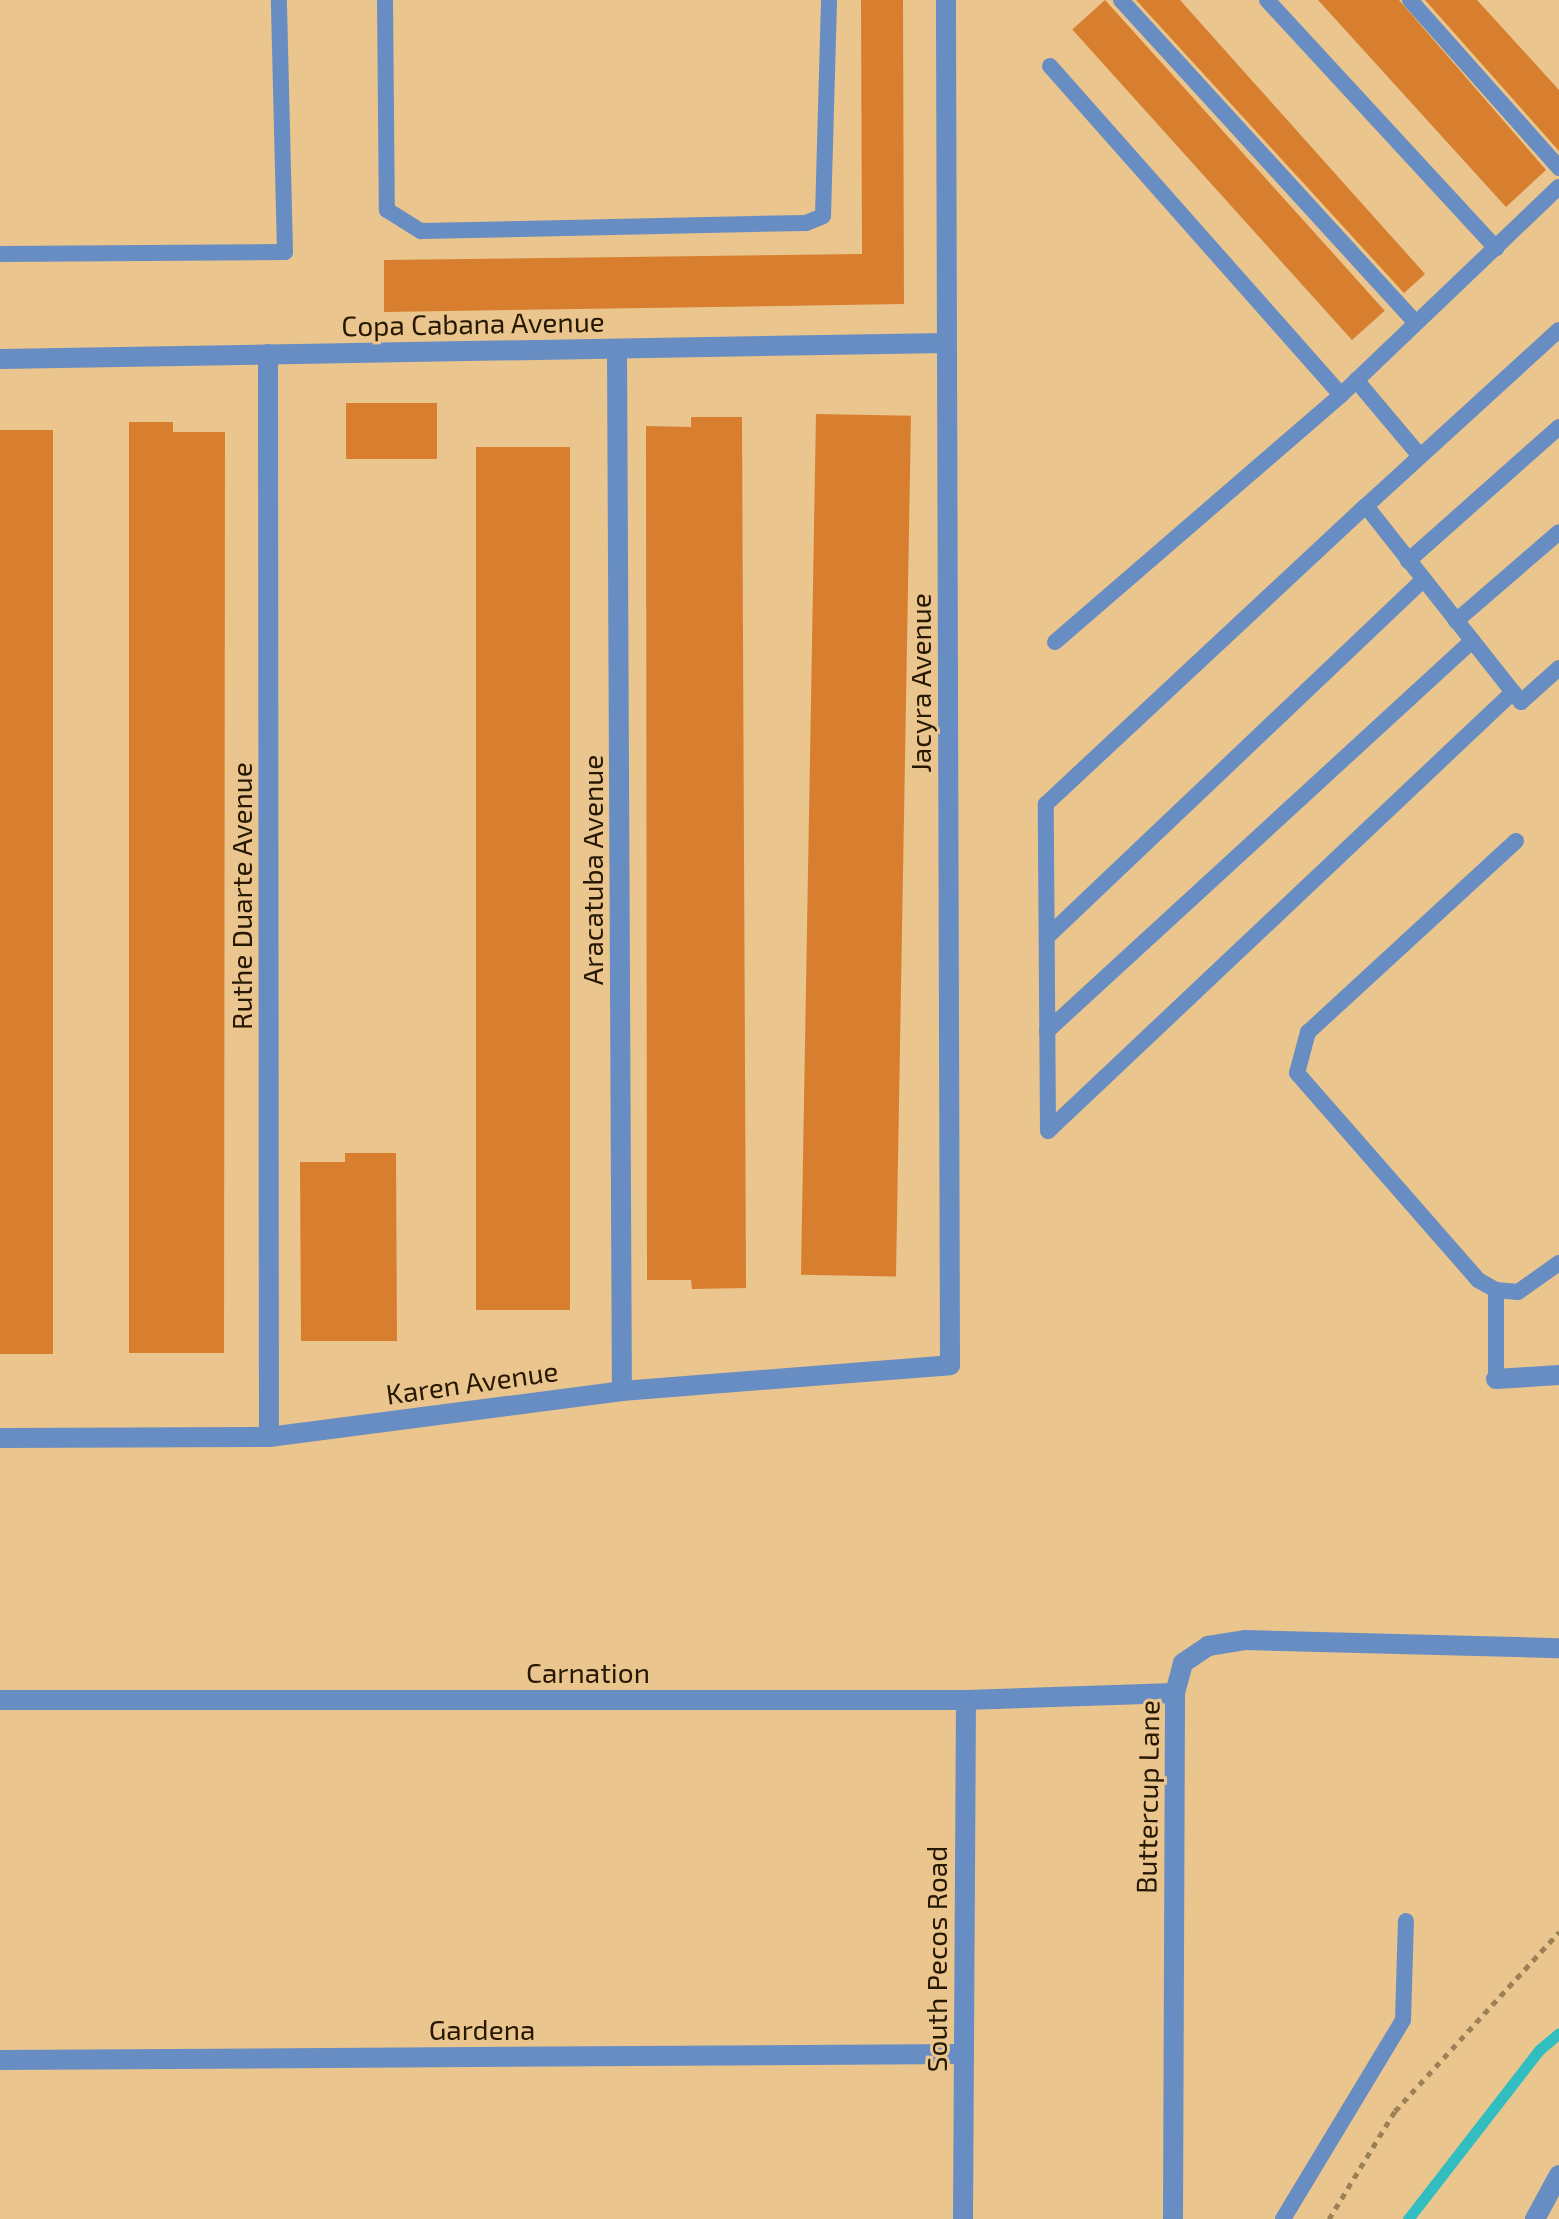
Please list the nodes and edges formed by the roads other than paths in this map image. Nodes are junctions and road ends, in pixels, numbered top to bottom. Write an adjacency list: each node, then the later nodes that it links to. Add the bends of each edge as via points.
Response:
1 (279, 0): 12 (lane, via 285,252)
2 (385, 0): 3 (lane, via 387,210 421,231 806,223 823,216)
3 (829, 0)
4 (946, 0): 15 (street, Jacyra Avenue)
5 (1121, 0): 13 (lane)
6 (1267, 0): 11 (lane)
7 (1410, 0): 9 (lane)
8 (1050, 66): 20 (lane)
9 (1559, 168)
10 (1559, 187): 11 (lane)
11 (1496, 248): 13 (lane)
12 (0, 254)
13 (1416, 323): 19 (lane)
14 (1559, 330): 22 (lane)
15 (946, 343): 16 (street, Copa Cabana Avenue); 37 (street, Jacyra Avenue)
16 (617, 349): 17 (street, Copa Cabana Avenue); 40 (street, Aracatuba Avenue)
17 (268, 354): 18 (street, Copa Cabana Avenue); 41 (street, Ruthe Duarte Avenue)
18 (0, 359)
19 (1356, 380): 20 (lane); 22 (lane)
20 (1341, 395): 29 (lane)
21 (1559, 427): 25 (lane)
22 (1420, 456): 23 (lane)
23 (1366, 506): 25 (lane); 33 (lane, via 1046,804)
24 (1559, 532): 27 (lane)
25 (1408, 561): 26 (lane)
26 (1423, 580): 27 (lane); 33 (lane)
27 (1456, 621): 28 (lane)
28 (1472, 641): 31 (lane); 34 (lane)
29 (1055, 642)
30 (1559, 668): 31 (lane, via 1521,702)
31 (1513, 692): 34 (lane, via 1048,1131)
32 (1516, 841): 36 (lane, via 1308,1032 1297,1073 1478,1280)
33 (1047, 937): 34 (lane)
34 (1047, 1031)
35 (1559, 1263): 36 (lane, via 1518,1292)
36 (1496, 1290): 39 (lane)
37 (950, 1365): 40 (street, Karen Avenue)
38 (1559, 1375): 39 (street)
39 (1496, 1379)
40 (622, 1391): 41 (street, Karen Avenue)
41 (269, 1437): 42 (street, Karen Avenue)
42 (0, 1438)
43 (1559, 1648): 44 (street, Buttercup Lane, via 1245,1640 1208,1646 1183,1663)
44 (1175, 1693): 46 (street, Carnation); 52 (street, Buttercup Lane)
45 (0, 1700): 46 (street, Carnation)
46 (966, 1700): 48 (street, South Pecos Road)
47 (1406, 1921): 53 (lane, via 1403,2020)
48 (964, 2054): 49 (street, Gardena); 51 (street, South Pecos Road)
49 (0, 2060)
50 (1559, 2175): 54 (street)
51 (963, 2219)
52 (1173, 2219)
53 (1283, 2219)
54 (1535, 2219)

